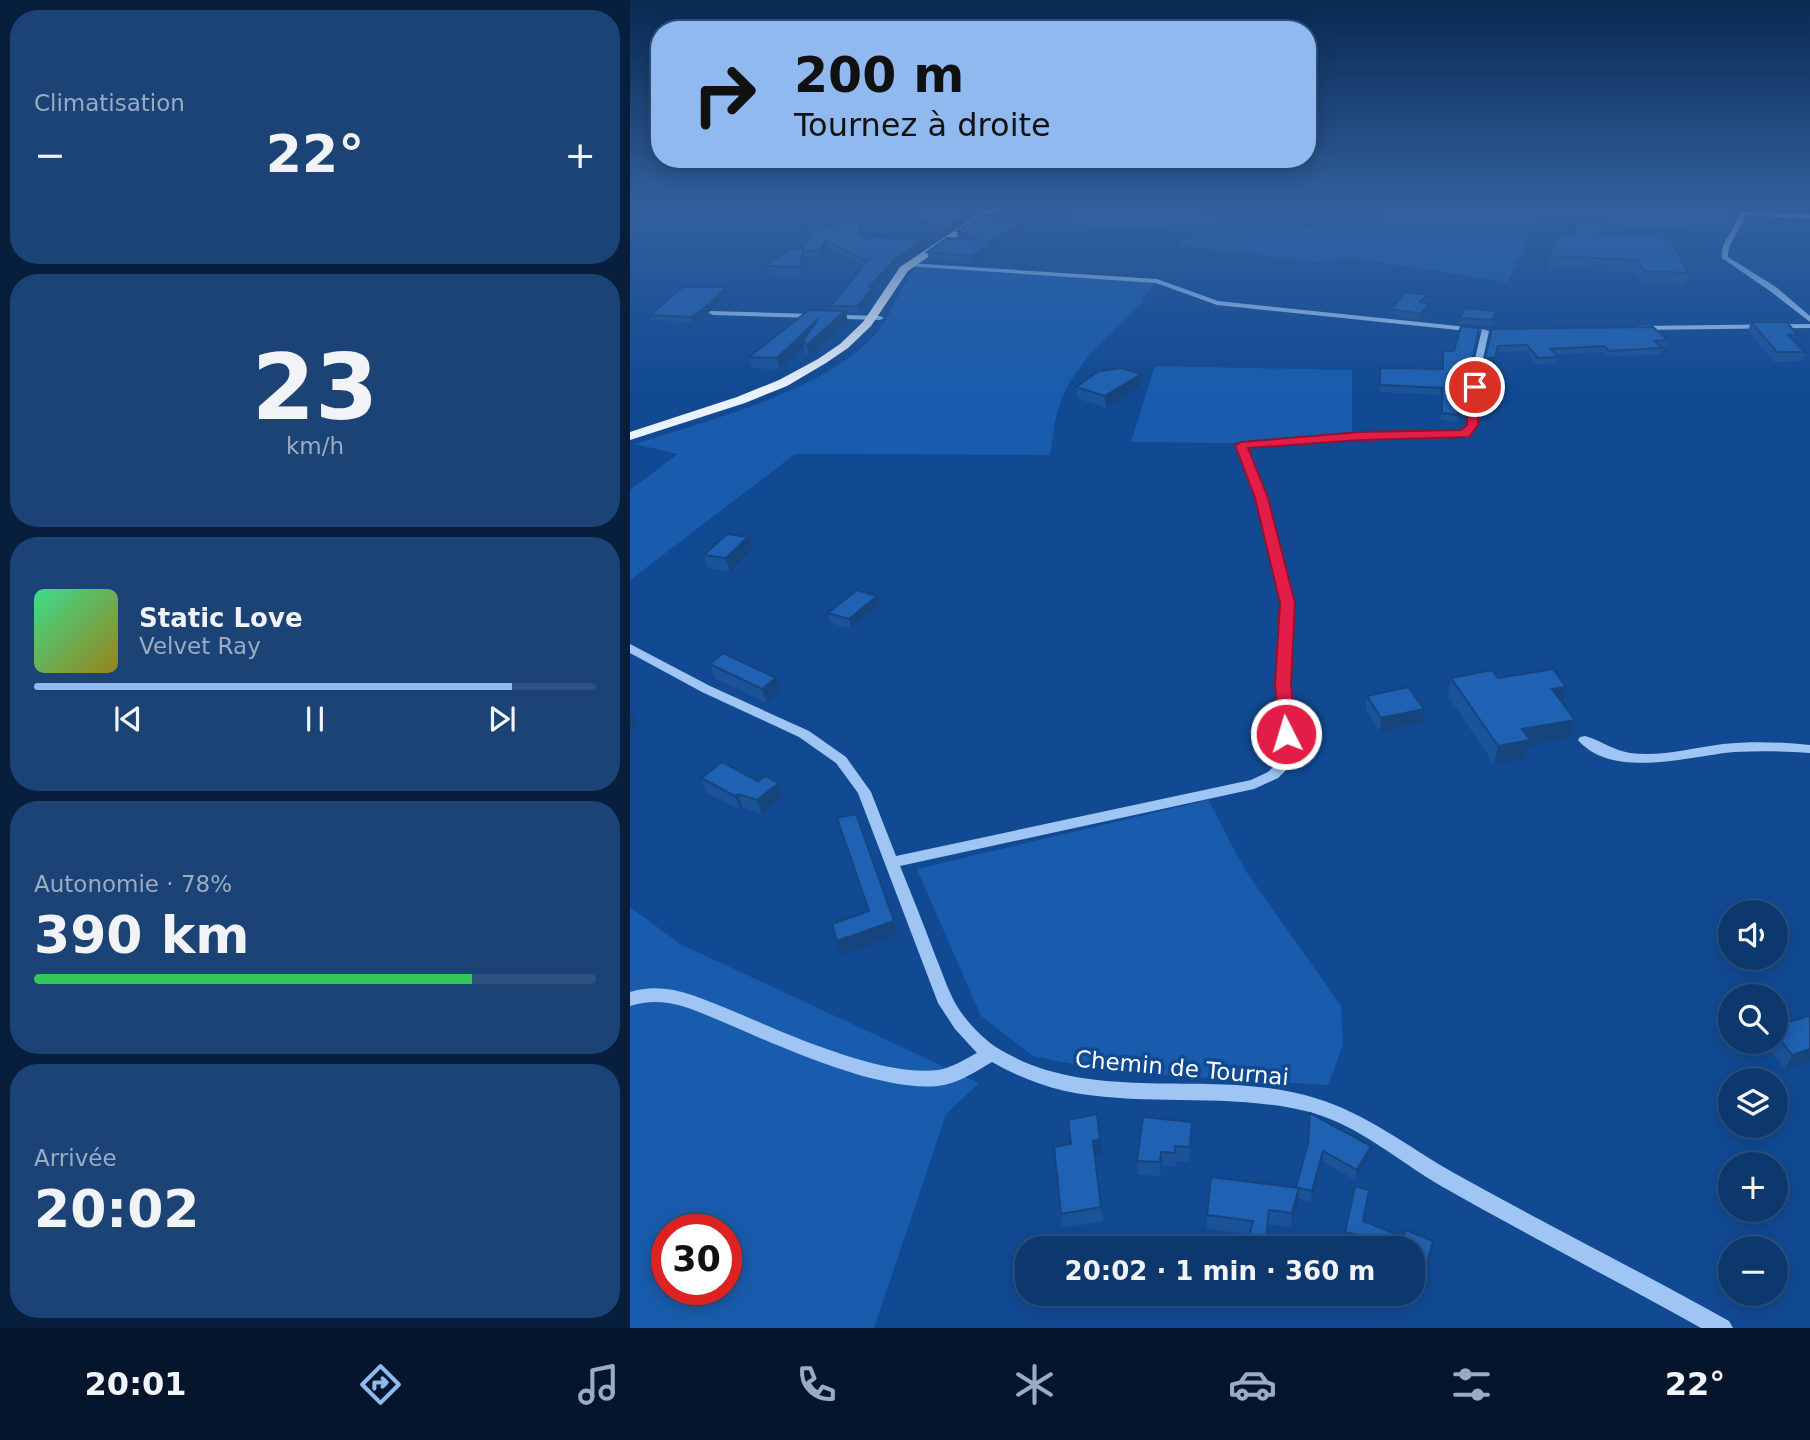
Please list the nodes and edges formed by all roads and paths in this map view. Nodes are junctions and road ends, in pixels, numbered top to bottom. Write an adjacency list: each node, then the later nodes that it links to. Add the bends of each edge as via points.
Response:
1 (907, 267): 6 (main road, via 895,279 888,302)
2 (942, 267): 15 (street, via 1143,279 1169,283 1217,303 1488,331 1478,363 1472,425 1465,434 1241,445 1262,498 1287,603 1283,703 1289,751 1273,775 1254,784)
3 (1739, 267): 7 (street)
4 (713, 313): 5 (street)
5 (806, 317): 6 (street); 9 (street)
6 (876, 318): 11 (main road, via 861,339 841,355 790,385)
7 (1810, 320)
8 (1810, 326): 10 (street)
9 (793, 328)
10 (1631, 329)
11 (630, 439)
12 (630, 648): 15 (street, Chemin de Tournai, via 706,690 803,734 841,760 864,792)
13 (1585, 740): 14 (street, via 1615,757 1641,760 1762,746)
14 (1810, 749)
15 (893, 862): 17 (street, Chemin de Tournai, via 946,1003)
16 (630, 999): 17 (street, via 649,994 681,999 795,1043 906,1078 958,1072)
17 (991, 1054): 18 (street, Chemin de Tournai, via 1044,1076 1086,1085 1278,1098 1328,1110)
18 (1722, 1328)

